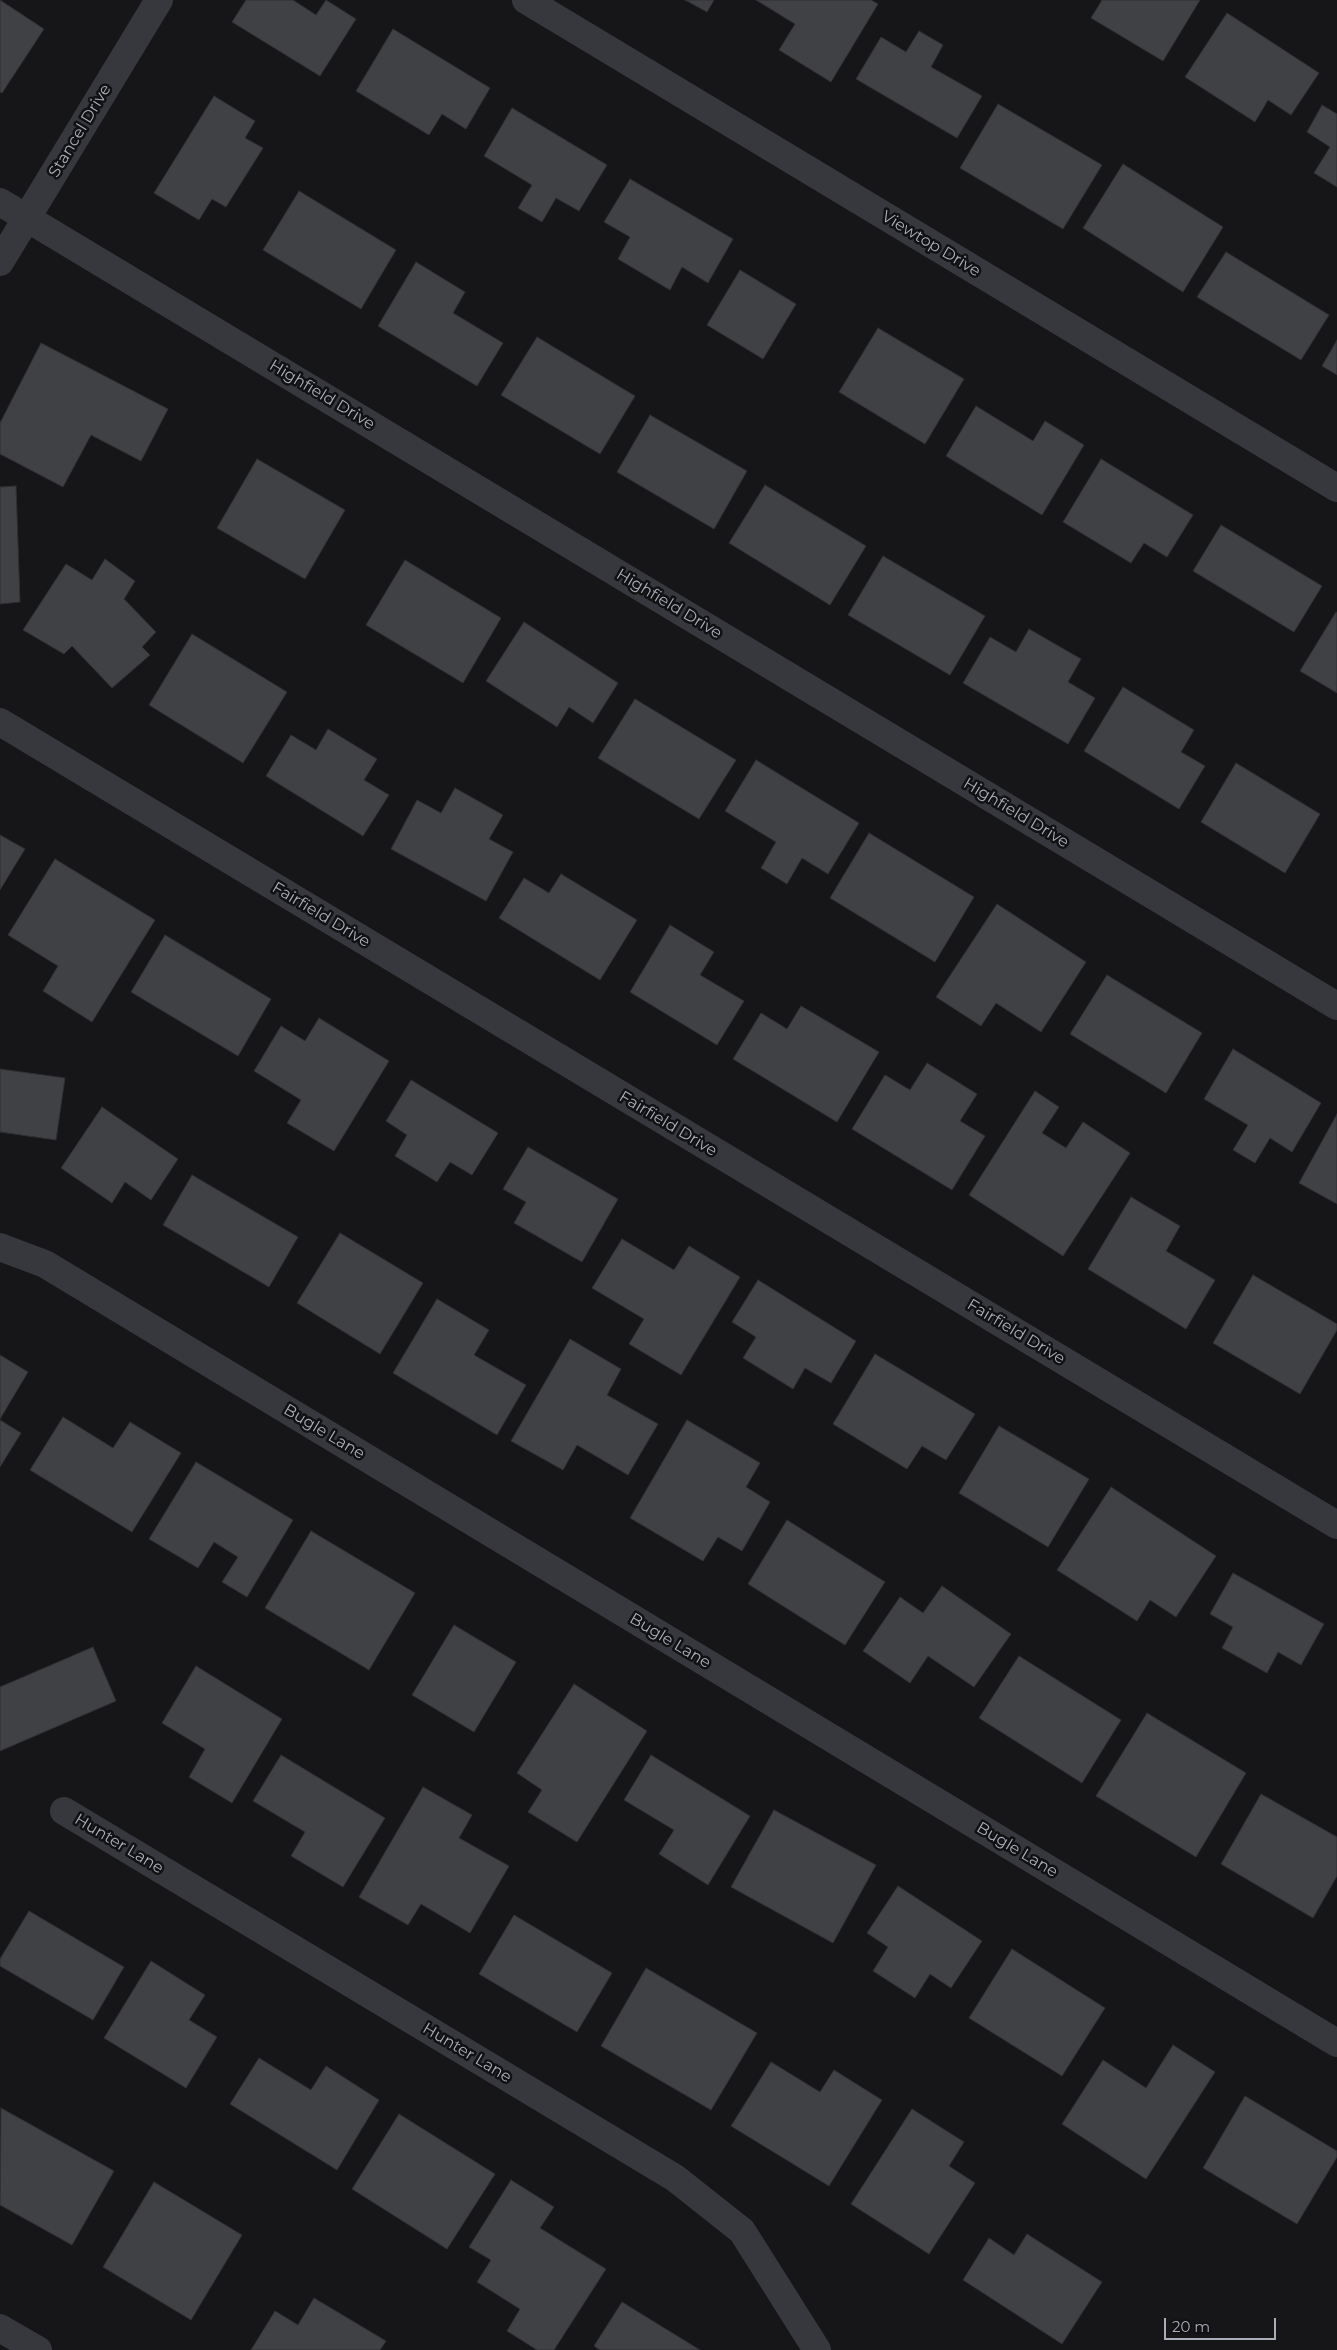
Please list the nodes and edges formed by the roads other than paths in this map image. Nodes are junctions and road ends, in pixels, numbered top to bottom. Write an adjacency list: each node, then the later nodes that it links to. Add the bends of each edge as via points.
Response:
1 (159, 0): 4 (street, Stancel Drive)
2 (526, 0): 6 (street, Viewtop Drive)
3 (0, 202): 4 (street, Highfield Drive)
4 (28, 218): 5 (street, Stancel Drive); 8 (street, Highfield Drive)
5 (0, 262)
6 (1337, 488)
7 (0, 722): 10 (street, Fairfield Drive)
8 (1337, 1006)
9 (0, 1247): 12 (street, Bugle Lane, via 45,1264)
10 (1337, 1525)
11 (64, 1811): 15 (street, Hunter Lane, via 675,2178 742,2231)
12 (1337, 2042)
13 (0, 2328): 14 (street)
14 (38, 2350)
15 (817, 2350)

